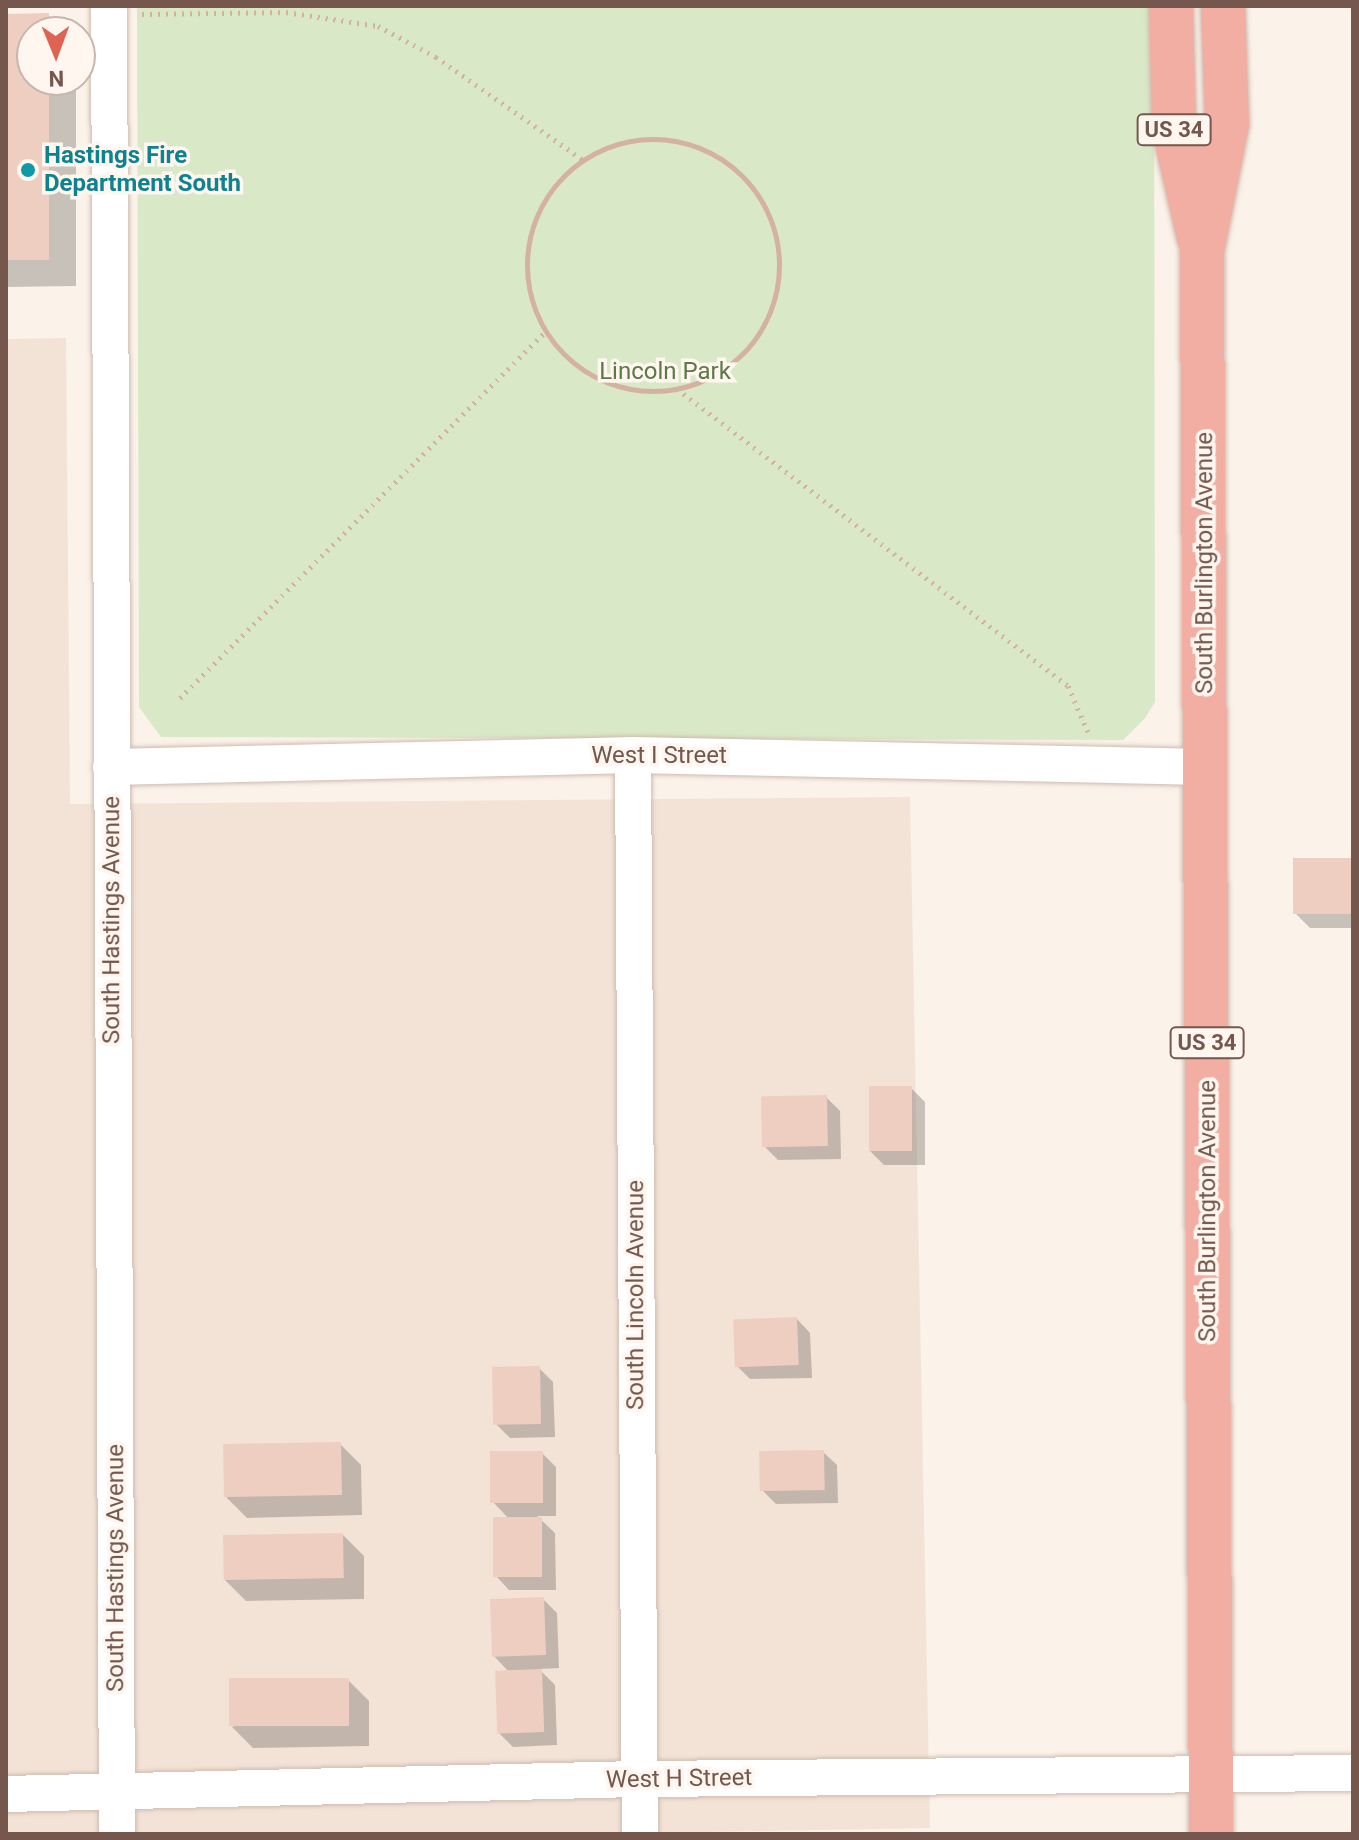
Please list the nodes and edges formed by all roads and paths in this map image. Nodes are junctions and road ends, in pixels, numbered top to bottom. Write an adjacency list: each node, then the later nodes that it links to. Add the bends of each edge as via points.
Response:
1 (1171, 6): 5 (highway, South Burlington Avenue / US 34, via 1174,129)
2 (1223, 6): 5 (highway, South Burlington Avenue / US 34, via 1227,124)
3 (109, 10): 4 (path, via 286,12 378,26 436,57); 11 (street, South Hastings Avenue)
4 (584, 160): 6 (path, via 553,190 530,238 527,270); 7 (path, via 612,146 643,140 690,145 733,167 771,218 779,248 779,280 761,329 734,362 708,379)
5 (1202, 251): 12 (highway, South Burlington Avenue / US 34)
6 (546, 331): 7 (path, via 589,374 617,386); 8 (path)
7 (677, 389): 10 (path, via 1068,686)
8 (180, 698)
9 (633, 755): 10 (street, West I Street); 11 (street, West I Street); 15 (street, South Lincoln Avenue)
10 (1101, 762): 12 (street, West I Street)
11 (111, 767): 16 (street, South Hastings Avenue)
12 (1206, 767): 14 (highway, South Burlington Avenue / US 34)
13 (1353, 1773): 14 (street, West H Street)
14 (1210, 1775): 15 (street, West H Street); 20 (highway, South Burlington Avenue / US 34)
15 (639, 1779): 16 (street, West H Street); 19 (street, South Lincoln Avenue)
16 (117, 1791): 17 (street, West H Street); 18 (street, South Hastings Avenue)
17 (6, 1794)
18 (117, 1834)
19 (640, 1834)
20 (1211, 1834)

